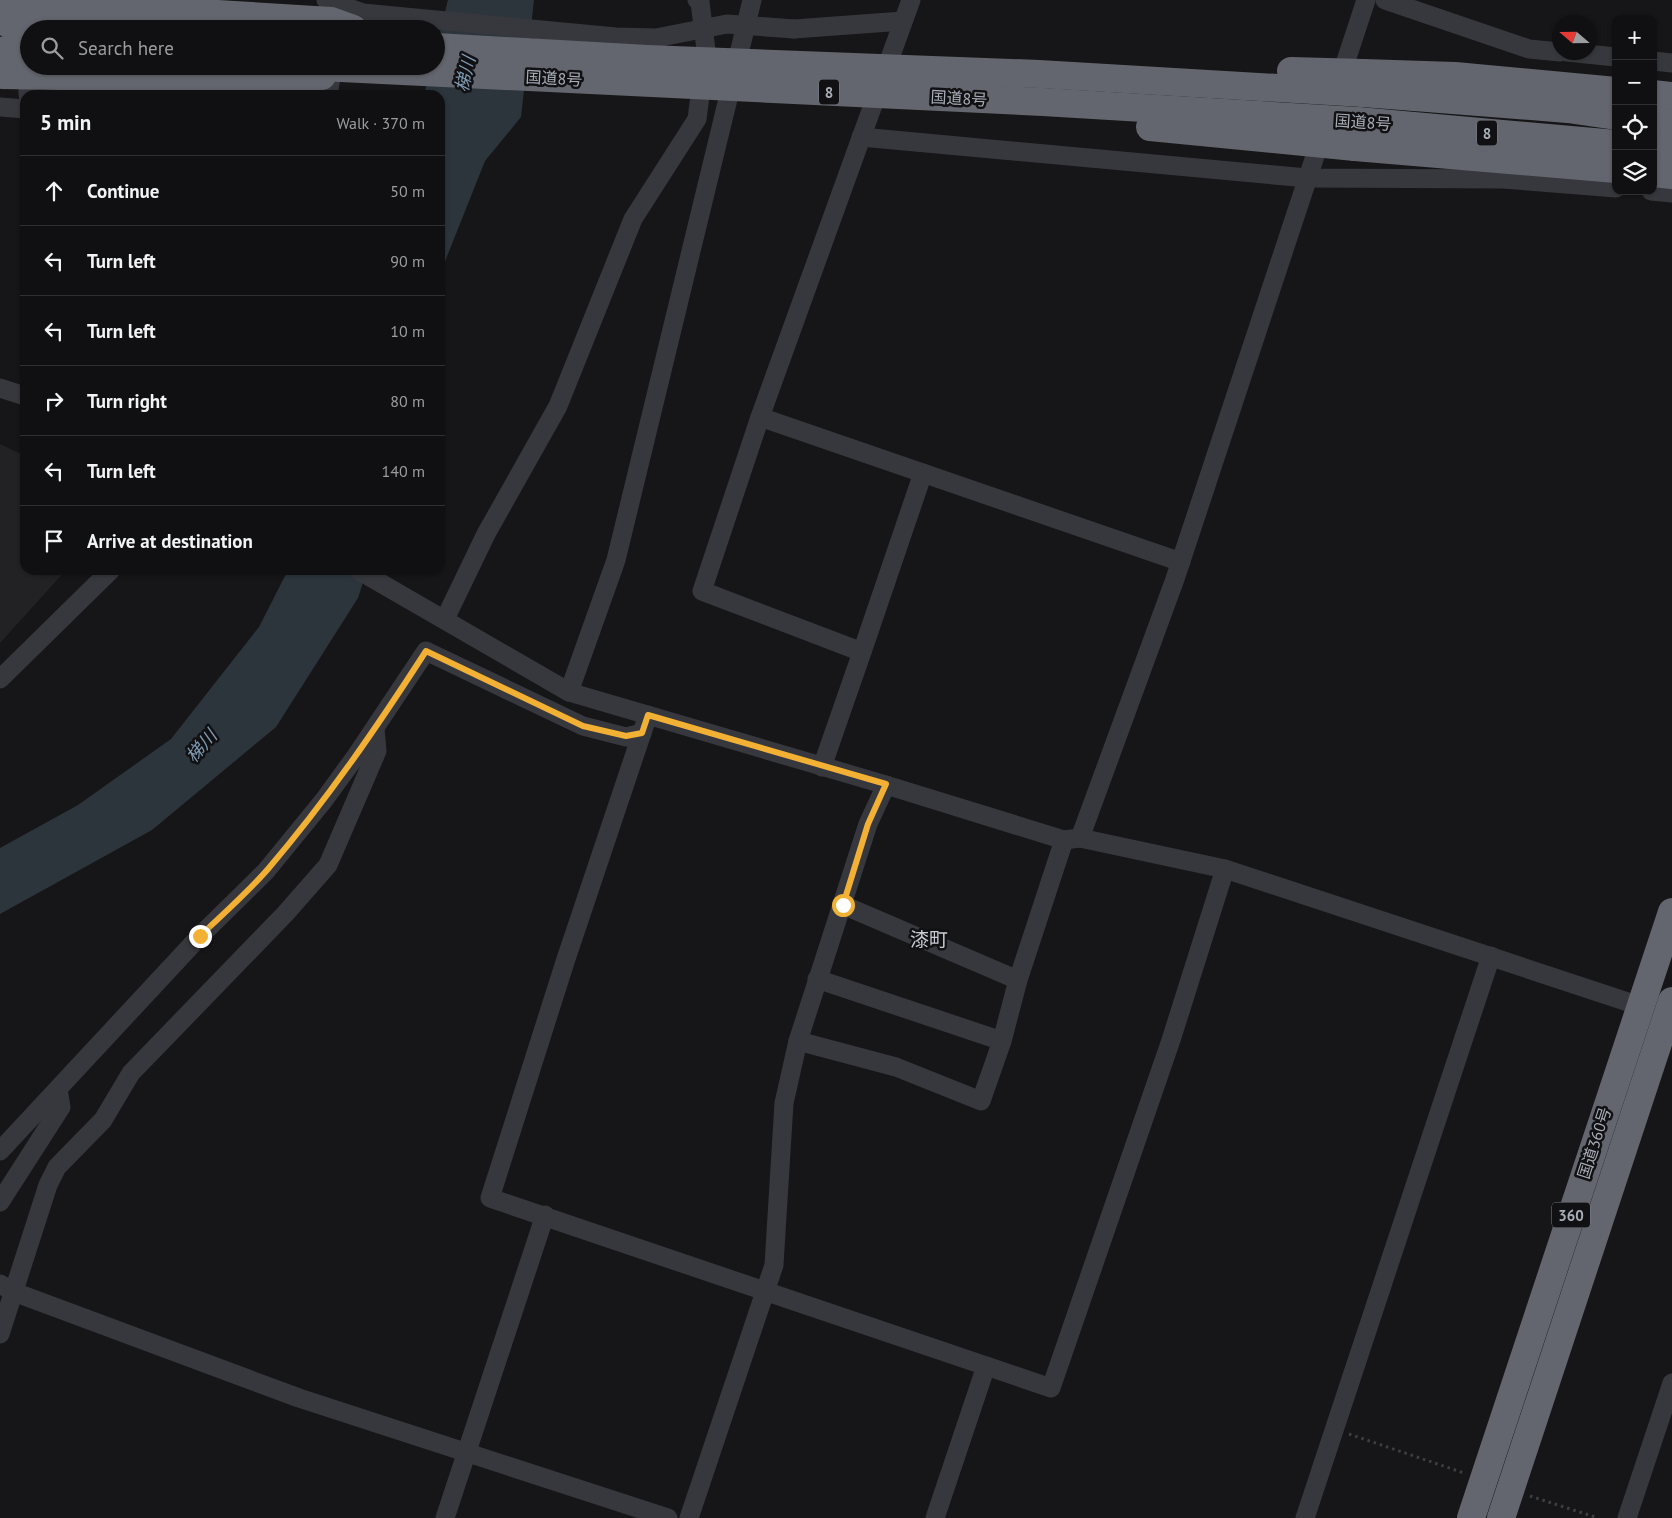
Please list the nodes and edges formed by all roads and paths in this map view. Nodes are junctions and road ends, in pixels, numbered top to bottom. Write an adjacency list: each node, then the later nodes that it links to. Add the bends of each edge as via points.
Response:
1 (326, 0): 12 (street, bridge, via 363,12)
2 (346, 0): 11 (street)
3 (697, 0): 56 (street, via 700,2 706,50 697,119 633,219 558,406)
4 (752, 0): 59 (street, via 616,560)
5 (911, 0): 14 (street)
6 (1366, 0): 45 (street)
7 (1384, 0): 16 (street, via 1529,49)
8 (4, 12): 9 (highway, bridge); 10 (highway, bridge)
9 (52, 20)
10 (295, 20)
11 (341, 20)
12 (444, 20)
13 (445, 20): 14 (street, bridge, via 656,38 727,24 794,29)
14 (903, 21): 38 (street)
15 (445, 48): 27 (highway, 国道8号 / 8, bridge, via 647,59)
16 (1552, 51)
17 (1597, 55): 18 (street)
18 (1612, 57)
19 (7, 60): 20 (highway, bridge)
20 (20, 61)
21 (1657, 61): 22 (street)
22 (1672, 63)
23 (445, 74): 37 (highway, 国道8号 / 8, bridge, via 1043,102 1099,122)
24 (185, 75): 26 (highway, bridge, via 232,79)
25 (331, 75): 28 (street)
26 (333, 75)
27 (1363, 83): 29 (highway, via 1455,76); 34 (highway, 国道8号 / 8)
28 (329, 90)
29 (1612, 91)
30 (1657, 94): 31 (highway)
31 (1672, 96)
32 (0, 107): 33 (street)
33 (20, 109)
34 (1612, 115)
35 (1657, 122): 36 (highway)
36 (1672, 124)
37 (1356, 134): 39 (highway, 国道8号 / 8); 42 (highway)
38 (861, 137): 45 (street); 51 (street)
39 (1612, 144)
40 (1657, 148): 41 (highway)
41 (1672, 150)
42 (1612, 168)
43 (1657, 173): 44 (highway)
44 (1672, 175)
45 (1307, 178): 46 (street, via 1503,179); 53 (street)
46 (1612, 188)
47 (1657, 192): 48 (street)
48 (1672, 193)
49 (0, 388): 50 (street)
50 (20, 394)
51 (760, 417): 52 (street); 57 (street, via 702,591)
52 (923, 473): 53 (street); 57 (street)
53 (1181, 562): 65 (street)
54 (106, 575): 58 (street)
55 (367, 575): 56 (street)
56 (438, 616): 59 (street)
57 (862, 652): 63 (street)
58 (0, 679)
59 (569, 692): 60 (street)
60 (648, 715): 62 (street); 63 (street)
61 (375, 729): 62 (street, via 426,651 583,726 626,736); 76 (street, via 324,800 266,871 200,936); 80 (street, via 377,751 328,865 131,1074 104,1120 57,1167)
62 (642, 733): 79 (street, via 490,1198)
63 (822, 767): 64 (street)
64 (886, 784): 65 (street); 67 (street, via 868,824)
65 (1072, 839): 66 (street); 71 (street)
66 (1226, 869): 69 (street); 83 (street, via 1052,1388)
67 (843, 905): 70 (street); 71 (street)
68 (1672, 912): 73 (highway, 国道360号 / 360)
69 (1491, 956): 73 (street); 85 (street)
70 (817, 979): 74 (street); 75 (street)
71 (1018, 980): 75 (street)
72 (1672, 1001): 95 (highway, 国道360号 / 360)
73 (1640, 1006): 94 (highway, 国道360号 / 360)
74 (798, 1041): 75 (street, via 896,1068 980,1100); 81 (street, via 784,1102 774,1265)
75 (1002, 1041)
76 (58, 1090): 77 (street); 78 (street, via 61,1107)
77 (0, 1151)
78 (0, 1202)
79 (545, 1215): 81 (street); 86 (street)
80 (7, 1288): 82 (street); 86 (street, via 299,1398)
81 (766, 1292): 83 (street); 91 (street)
82 (0, 1334)
83 (986, 1366): 92 (street)
84 (1672, 1382): 97 (street)
85 (1334, 1430): 87 (path); 93 (street)
86 (467, 1451): 89 (street); 90 (street)
87 (1465, 1474)
88 (1527, 1495): 96 (path)
89 (445, 1518)
90 (668, 1518)
91 (689, 1518)
92 (935, 1518)
93 (1305, 1518)
94 (1471, 1518)
95 (1501, 1518)
96 (1598, 1518)
97 (1628, 1518)

